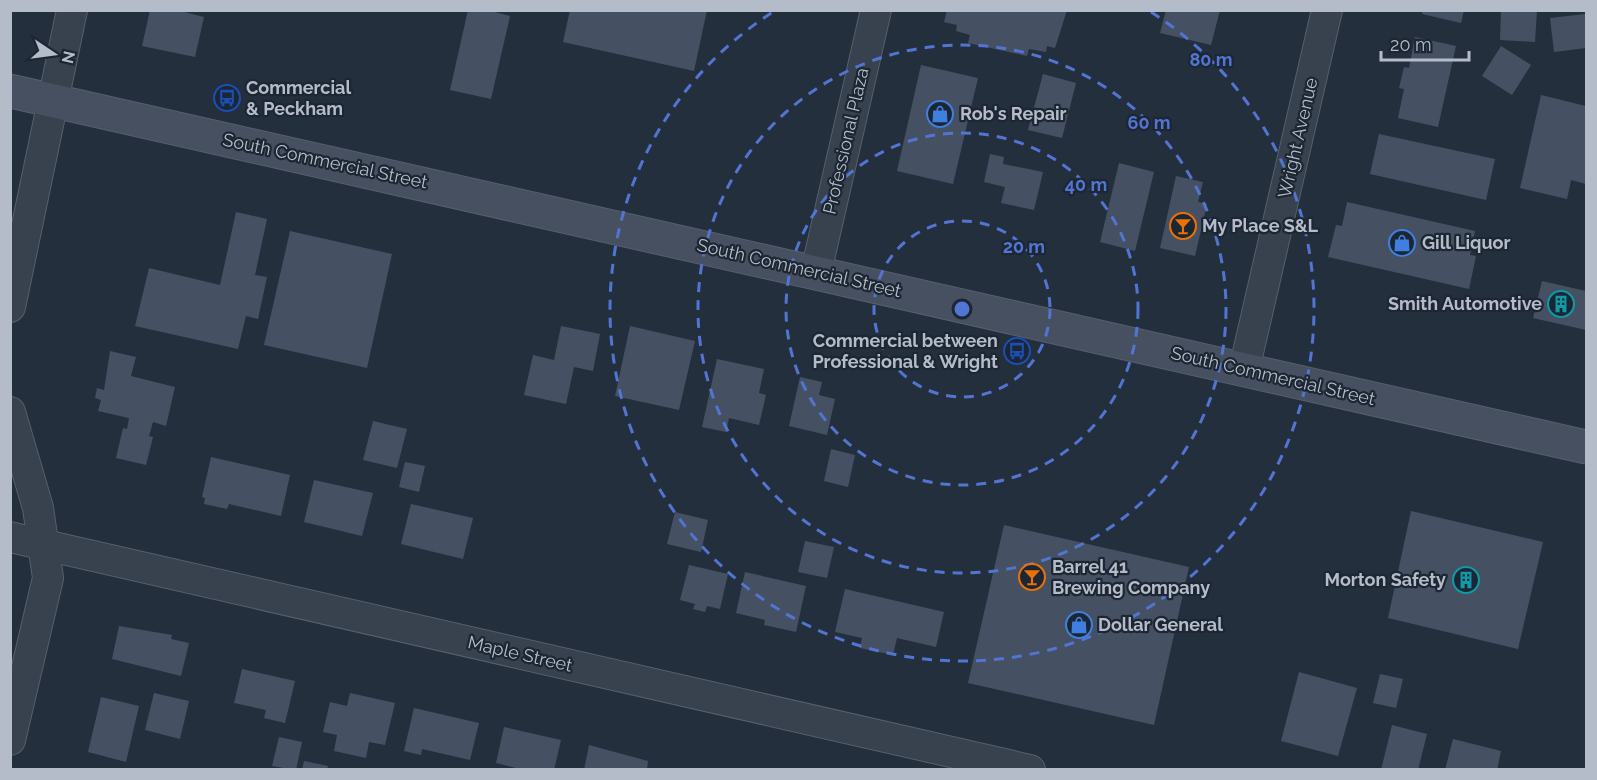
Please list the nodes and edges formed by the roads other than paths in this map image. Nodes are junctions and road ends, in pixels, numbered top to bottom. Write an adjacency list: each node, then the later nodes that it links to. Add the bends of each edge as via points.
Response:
1 (72, 10): 5 (street)
2 (876, 10): 6 (street, Professional Plaza)
3 (1327, 10): 8 (street, Wright Avenue)
4 (10, 91): 5 (main road, South Commercial Street)
5 (53, 101): 6 (main road, South Commercial Street); 7 (street)
6 (816, 272): 8 (main road, South Commercial Street)
7 (10, 307)
8 (1244, 370): 10 (main road, South Commercial Street)
9 (10, 412): 12 (street)
10 (1587, 447)
11 (10, 537): 12 (street, Maple Street)
12 (45, 545): 13 (street, via 48,578); 14 (street, Maple Street)
13 (10, 740)
14 (1030, 770)

